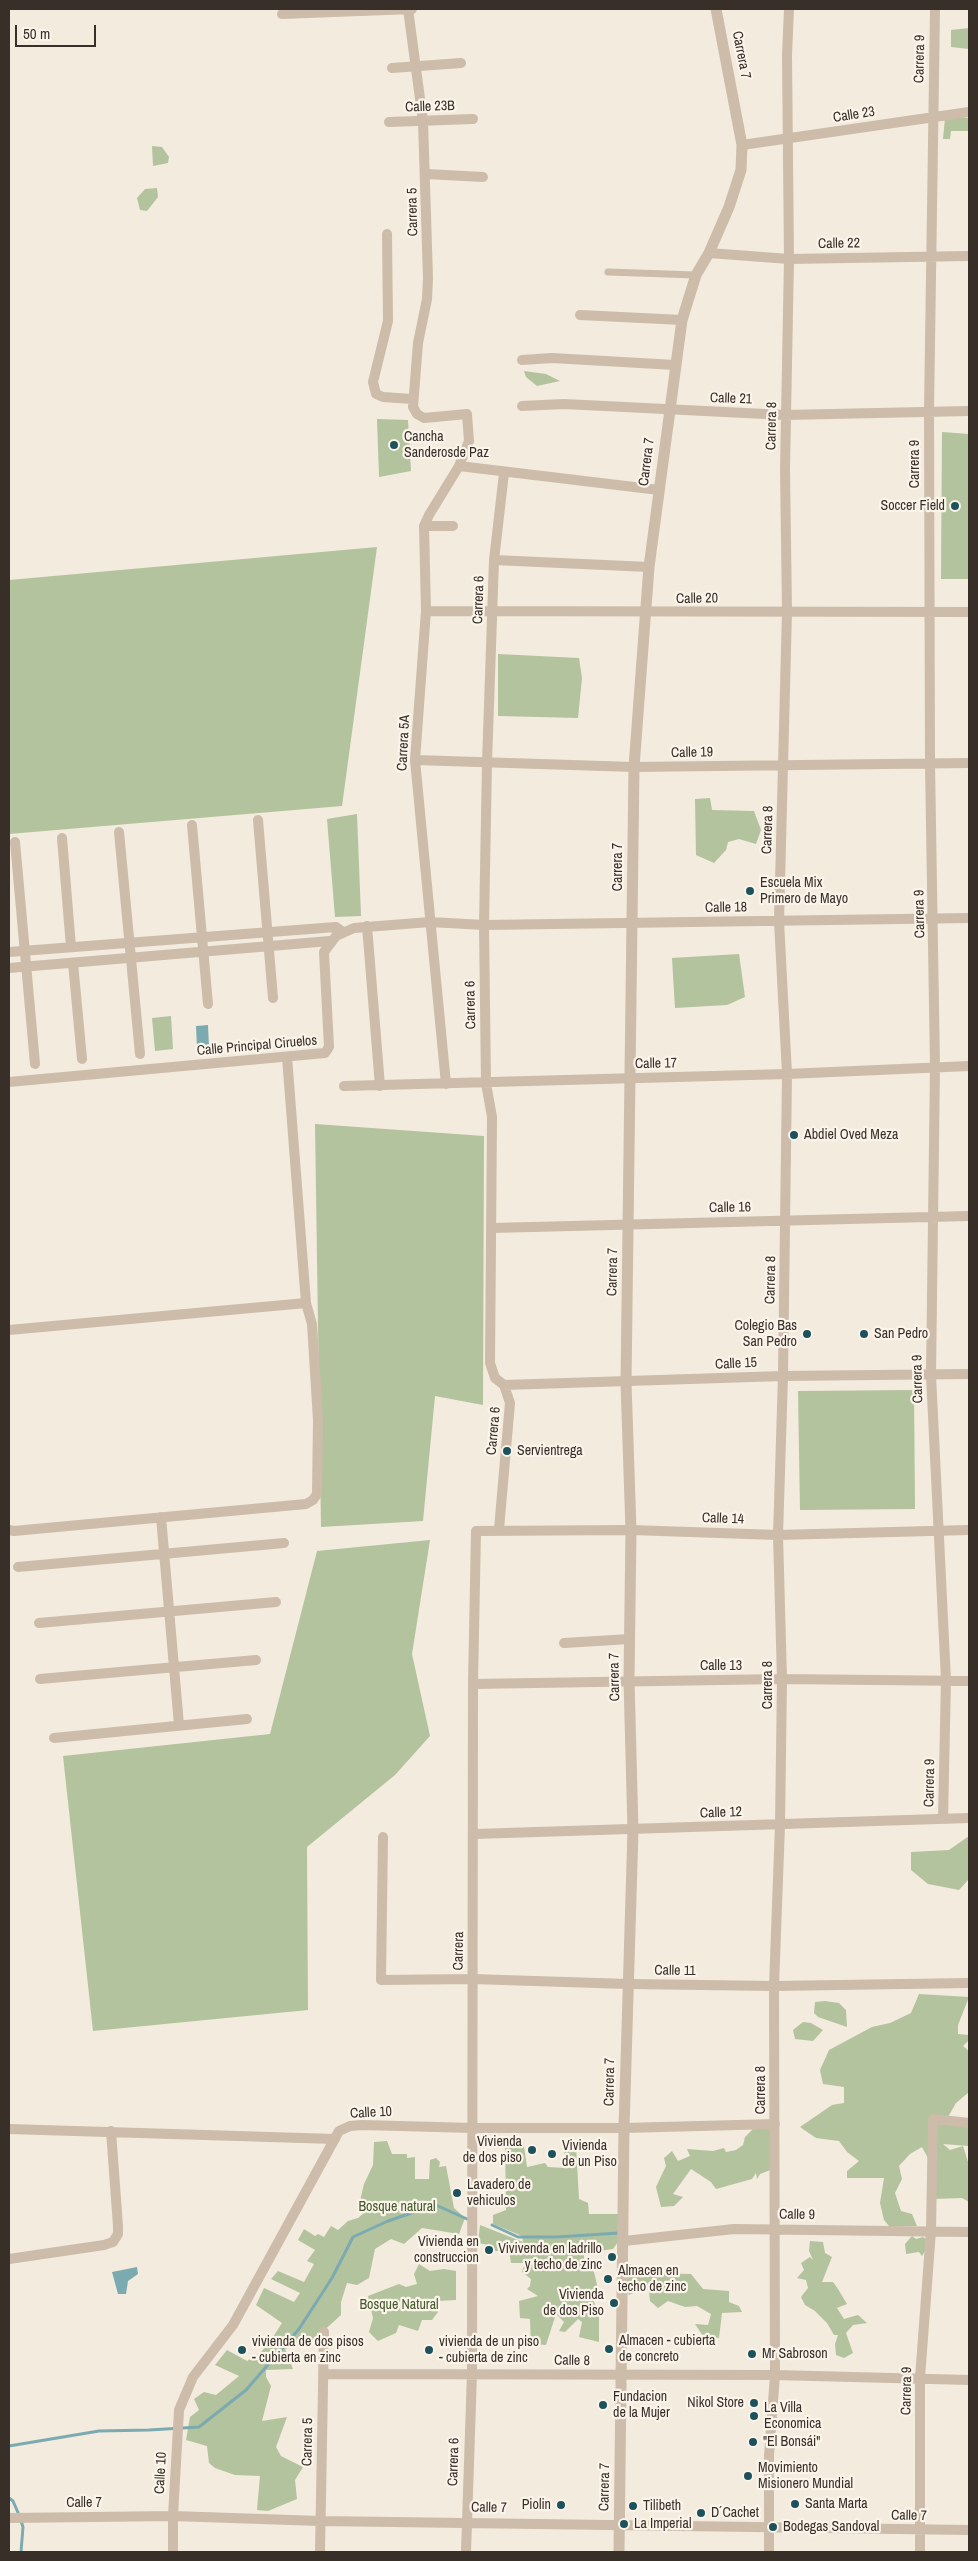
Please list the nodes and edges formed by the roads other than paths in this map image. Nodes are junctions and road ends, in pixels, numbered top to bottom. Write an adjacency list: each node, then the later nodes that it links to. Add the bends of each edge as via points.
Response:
1 (409, 9): 5 (street); 7 (street, Carrera 5)
2 (716, 9): 15 (street, Carrera 7)
3 (789, 9): 14 (street, Carrera 8)
4 (935, 9): 10 (street, Carrera 9)
5 (282, 14)
6 (461, 63): 7 (street)
7 (415, 66): 8 (street); 12 (street, Carrera 5)
8 (392, 68)
9 (969, 112): 10 (street, Calle 23)
10 (932, 116): 14 (street, Calle 23); 20 (street, Carrera 9)
11 (473, 118): 12 (street, Calle 23B)
12 (423, 121): 13 (street, Calle 23B); 16 (street, Carrera 5)
13 (388, 122)
14 (788, 139): 15 (street, Calle 23); 22 (street, Carrera 8)
15 (742, 145): 19 (street, Carrera 7, via 741,170)
16 (426, 174): 17 (street); 29 (street, Carrera 5, via 427,299)
17 (483, 176)
18 (387, 234): 29 (street, via 388,321 373,382 376,394)
19 (709, 253): 22 (street, Calle 22); 24 (street, Carrera 7)
20 (931, 256): 21 (street, Calle 22); 22 (street, Calle 22); 32 (street, Carrera 9)
21 (969, 256)
22 (789, 259): 35 (street, Carrera 8)
23 (608, 272): 24 (street)
24 (696, 274): 26 (street, Carrera 7)
25 (580, 315): 26 (street)
26 (682, 320): 28 (street, Carrera 7)
27 (522, 360): 28 (street, via 552,358)
28 (675, 365): 31 (street, Carrera 7)
29 (412, 399): 34 (street, Carrera 5, via 417,414 424,418)
30 (522, 406): 31 (street, Calle 21, via 564,404)
31 (669, 410): 35 (street, Calle 21); 38 (street, Carrera 7)
32 (929, 410): 33 (street, Calle 21); 35 (street, Calle 21); 46 (street, Carrera 9)
33 (969, 410)
34 (467, 414): 36 (street, Carrera 5A, via 469,441)
35 (786, 415): 45 (street, Carrera 8)
36 (459, 466): 37 (street); 39 (street, Carrera 5A)
37 (504, 473): 38 (street); 41 (street, Carrera 6)
38 (659, 490): 42 (street, Carrera 7)
39 (424, 526): 40 (street); 44 (street, Carrera 5A)
40 (453, 526)
41 (494, 560): 42 (street); 43 (street, Carrera 6)
42 (650, 567): 48 (street, Carrera 7)
43 (492, 610): 44 (street, Calle 20); 48 (street, Calle 20); 51 (street, Carrera 6)
44 (426, 611): 49 (street, Carrera 5A)
45 (787, 611): 46 (street, Calle 20); 48 (street, Calle 20); 53 (street, Carrera 8)
46 (929, 612): 47 (street, Calle 20); 52 (street, Carrera 9)
47 (969, 612)
48 (645, 613): 54 (street, Carrera 7)
49 (415, 760): 51 (street, Calle 19); 63 (street, Carrera 5A)
50 (969, 763): 52 (street, Calle 19)
51 (487, 764): 54 (street, Calle 19); 65 (street, Carrera 6)
52 (930, 764): 53 (street, Calle 19); 61 (street, Carrera 9)
53 (784, 765): 54 (street, Calle 19); 62 (street, Carrera 8)
54 (634, 767): 64 (street, Carrera 7)
55 (258, 820): 68 (street)
56 (192, 825): 70 (street)
57 (119, 832): 73 (street)
58 (62, 838): 74 (street)
59 (15, 842): 76 (street)
60 (969, 918): 61 (street, Calle 18)
61 (934, 919): 62 (street, Calle 18); 89 (street, Carrera 9)
62 (779, 921): 64 (street, Calle 18); 91 (street, Carrera 8)
63 (430, 922): 65 (street); 66 (street); 95 (street, Carrera 5A)
64 (633, 923): 65 (street, Calle 18); 92 (street, Carrera 7)
65 (484, 924): 94 (street, Carrera 6)
66 (367, 926): 69 (street); 97 (street)
67 (316, 929): 68 (street); 69 (street, via 336,927); 72 (street)
68 (267, 932): 70 (street); 75 (street)
69 (343, 932): 71 (street)
70 (202, 938): 73 (street); 78 (street)
71 (330, 941): 72 (street); 86 (street, Calle Principal Ciruelos, via 323,959 326,1054)
72 (317, 943): 75 (street)
73 (128, 944): 74 (street); 79 (street)
74 (71, 947): 76 (street); 80 (street, via 79,955)
75 (269, 947): 78 (street); 83 (street)
76 (25, 951): 77 (street); 81 (street)
77 (9, 952)
78 (203, 952): 79 (street); 84 (street)
79 (130, 958): 80 (street); 85 (street)
80 (73, 963): 81 (street); 87 (street)
81 (26, 966): 82 (street); 88 (street)
82 (9, 968)
83 (273, 998)
84 (208, 1004)
85 (140, 1054)
86 (287, 1057): 93 (street, Calle Principal Ciruelos); 103 (street)
87 (82, 1059)
88 (35, 1064)
89 (935, 1066): 90 (street, Calle 17); 91 (street, Calle 17); 99 (street, Carrera 9)
90 (969, 1066)
91 (786, 1074): 92 (street, Calle 17); 100 (street, Carrera 8)
92 (630, 1078): 94 (street, Calle 17); 101 (street, Carrera 7)
93 (9, 1082)
94 (486, 1083): 95 (street, Calle 17); 102 (street, Carrera 6, via 492,1117)
95 (446, 1084): 97 (street, Calle 17)
96 (344, 1086): 97 (street, Calle 17)
97 (380, 1086)
98 (969, 1216): 99 (street, Calle 16)
99 (934, 1217): 100 (street, Calle 16); 106 (street, Carrera 9)
100 (785, 1221): 101 (street, Calle 16); 107 (street, Carrera 8)
101 (628, 1225): 102 (street, Calle 16); 108 (street, Carrera 7)
102 (492, 1228): 109 (street, Carrera 6, via 490,1363 495,1378)
103 (306, 1303): 104 (street); 110 (street, via 312,1324 318,1420 316,1494 313,1500 306,1504)
104 (9, 1330)
105 (969, 1374): 106 (street, Calle 15)
106 (931, 1375): 107 (street, Calle 15); 116 (street, Carrera 9)
107 (783, 1376): 108 (street, Calle 15); 117 (street, Carrera 8)
108 (626, 1383): 109 (street, Calle 15); 113 (street, Carrera 7)
109 (504, 1385): 111 (street, Carrera 6, via 510,1403)
110 (161, 1517): 112 (street); 119 (street)
111 (499, 1529): 113 (street, Calle 14); 115 (street, Calle 14)
112 (9, 1530)
113 (630, 1530): 117 (street, Calle 14); 124 (street, Carrera 7)
114 (969, 1530): 116 (street, Calle 14)
115 (476, 1531): 133 (street, Carrera)
116 (939, 1531): 117 (street, Calle 14); 131 (street, Carrera 9)
117 (778, 1534): 129 (street, Carrera 8)
118 (284, 1543): 119 (street)
119 (164, 1554): 120 (street); 122 (street)
120 (18, 1567)
121 (276, 1602): 122 (street)
122 (170, 1611): 123 (street); 127 (street)
123 (39, 1623)
124 (630, 1639): 125 (street); 130 (street, Carrera 7)
125 (564, 1643)
126 (256, 1660): 127 (street)
127 (174, 1667): 128 (street); 135 (street)
128 (40, 1678)
129 (782, 1679): 130 (street, Calle 13); 131 (street, Calle 13); 139 (street, Carrera 8)
130 (629, 1680): 133 (street, Calle 13); 140 (street, Carrera 7)
131 (946, 1680): 132 (street, Calle 13); 138 (street, Carrera 9)
132 (969, 1681)
133 (473, 1684): 141 (street, Carrera)
134 (247, 1719): 135 (street)
135 (179, 1725): 136 (street)
136 (54, 1738)
137 (969, 1818): 138 (street, Calle 12)
138 (943, 1819): 139 (street, Calle 12)
139 (780, 1825): 140 (street, Calle 12); 146 (street, Carrera 8)
140 (633, 1830): 141 (street, Calle 12); 145 (street, Carrera 7)
141 (474, 1834): 143 (street, Carrera)
142 (383, 1837): 143 (street, Calle 11, via 381,1980)
143 (472, 1979): 145 (street, Calle 11); 149 (street, Carrera)
144 (969, 1983): 146 (street, Calle 11)
145 (628, 1984): 146 (street, Calle 11); 150 (street, Carrera 7)
146 (774, 1986): 148 (street, Carrera 8)
147 (969, 2123): 155 (street, Carrera 9, via 933,2119)
148 (775, 2124): 150 (street, Calle 10); 154 (street, Carrera 8)
149 (473, 2128): 150 (street, Calle 10); 153 (street, Calle 10, via 362,2124 339,2131); 160 (street, Carrera)
150 (624, 2128): 157 (street, Carrera 7)
151 (9, 2129): 152 (street)
152 (111, 2131): 153 (street); 158 (street, via 118,2218 118,2234 113,2242)
153 (334, 2139): 166 (street, Calle 10, via 233,2325 194,2377 179,2410)
154 (775, 2228): 155 (street, Calle 9); 157 (street, Calle 9, via 728,2229); 162 (street, Carrera 8)
155 (931, 2231): 156 (street, Calle 9); 164 (street, Carrera 9)
156 (969, 2232)
157 (624, 2240): 163 (street, Carrera 7)
158 (9, 2259)
159 (324, 2332): 161 (street, Carrera 5)
160 (472, 2373): 161 (street, Calle 8); 163 (street, Calle 8); 169 (street, Carrera 6)
161 (324, 2374): 168 (street, Carrera 5)
162 (775, 2375): 163 (street, Calle 8); 164 (street, Calle 8); 171 (street, Carrera 8, via 769,2456)
163 (623, 2376): 170 (street, Carrera 7)
164 (920, 2378): 165 (street, Calle 8); 172 (street, Carrera 9)
165 (969, 2380)
166 (173, 2516): 167 (street, Calle 7); 168 (street, Calle 7); 174 (street, Calle 10)
167 (9, 2518)
168 (320, 2521): 169 (street, Calle 7); 175 (street, Carrera 5)
169 (466, 2521): 170 (street, Calle 7); 176 (street, Carrera 6)
170 (620, 2525): 171 (street, Calle 7); 177 (street, Carrera 7)
171 (770, 2527): 172 (street, Calle 7); 178 (street, Carrera 8)
172 (920, 2530): 173 (street, Calle 7); 179 (street, Carrera 9)
173 (969, 2530)
174 (173, 2552)
175 (320, 2552)
176 (466, 2552)
177 (619, 2552)
178 (769, 2552)
179 (920, 2552)

